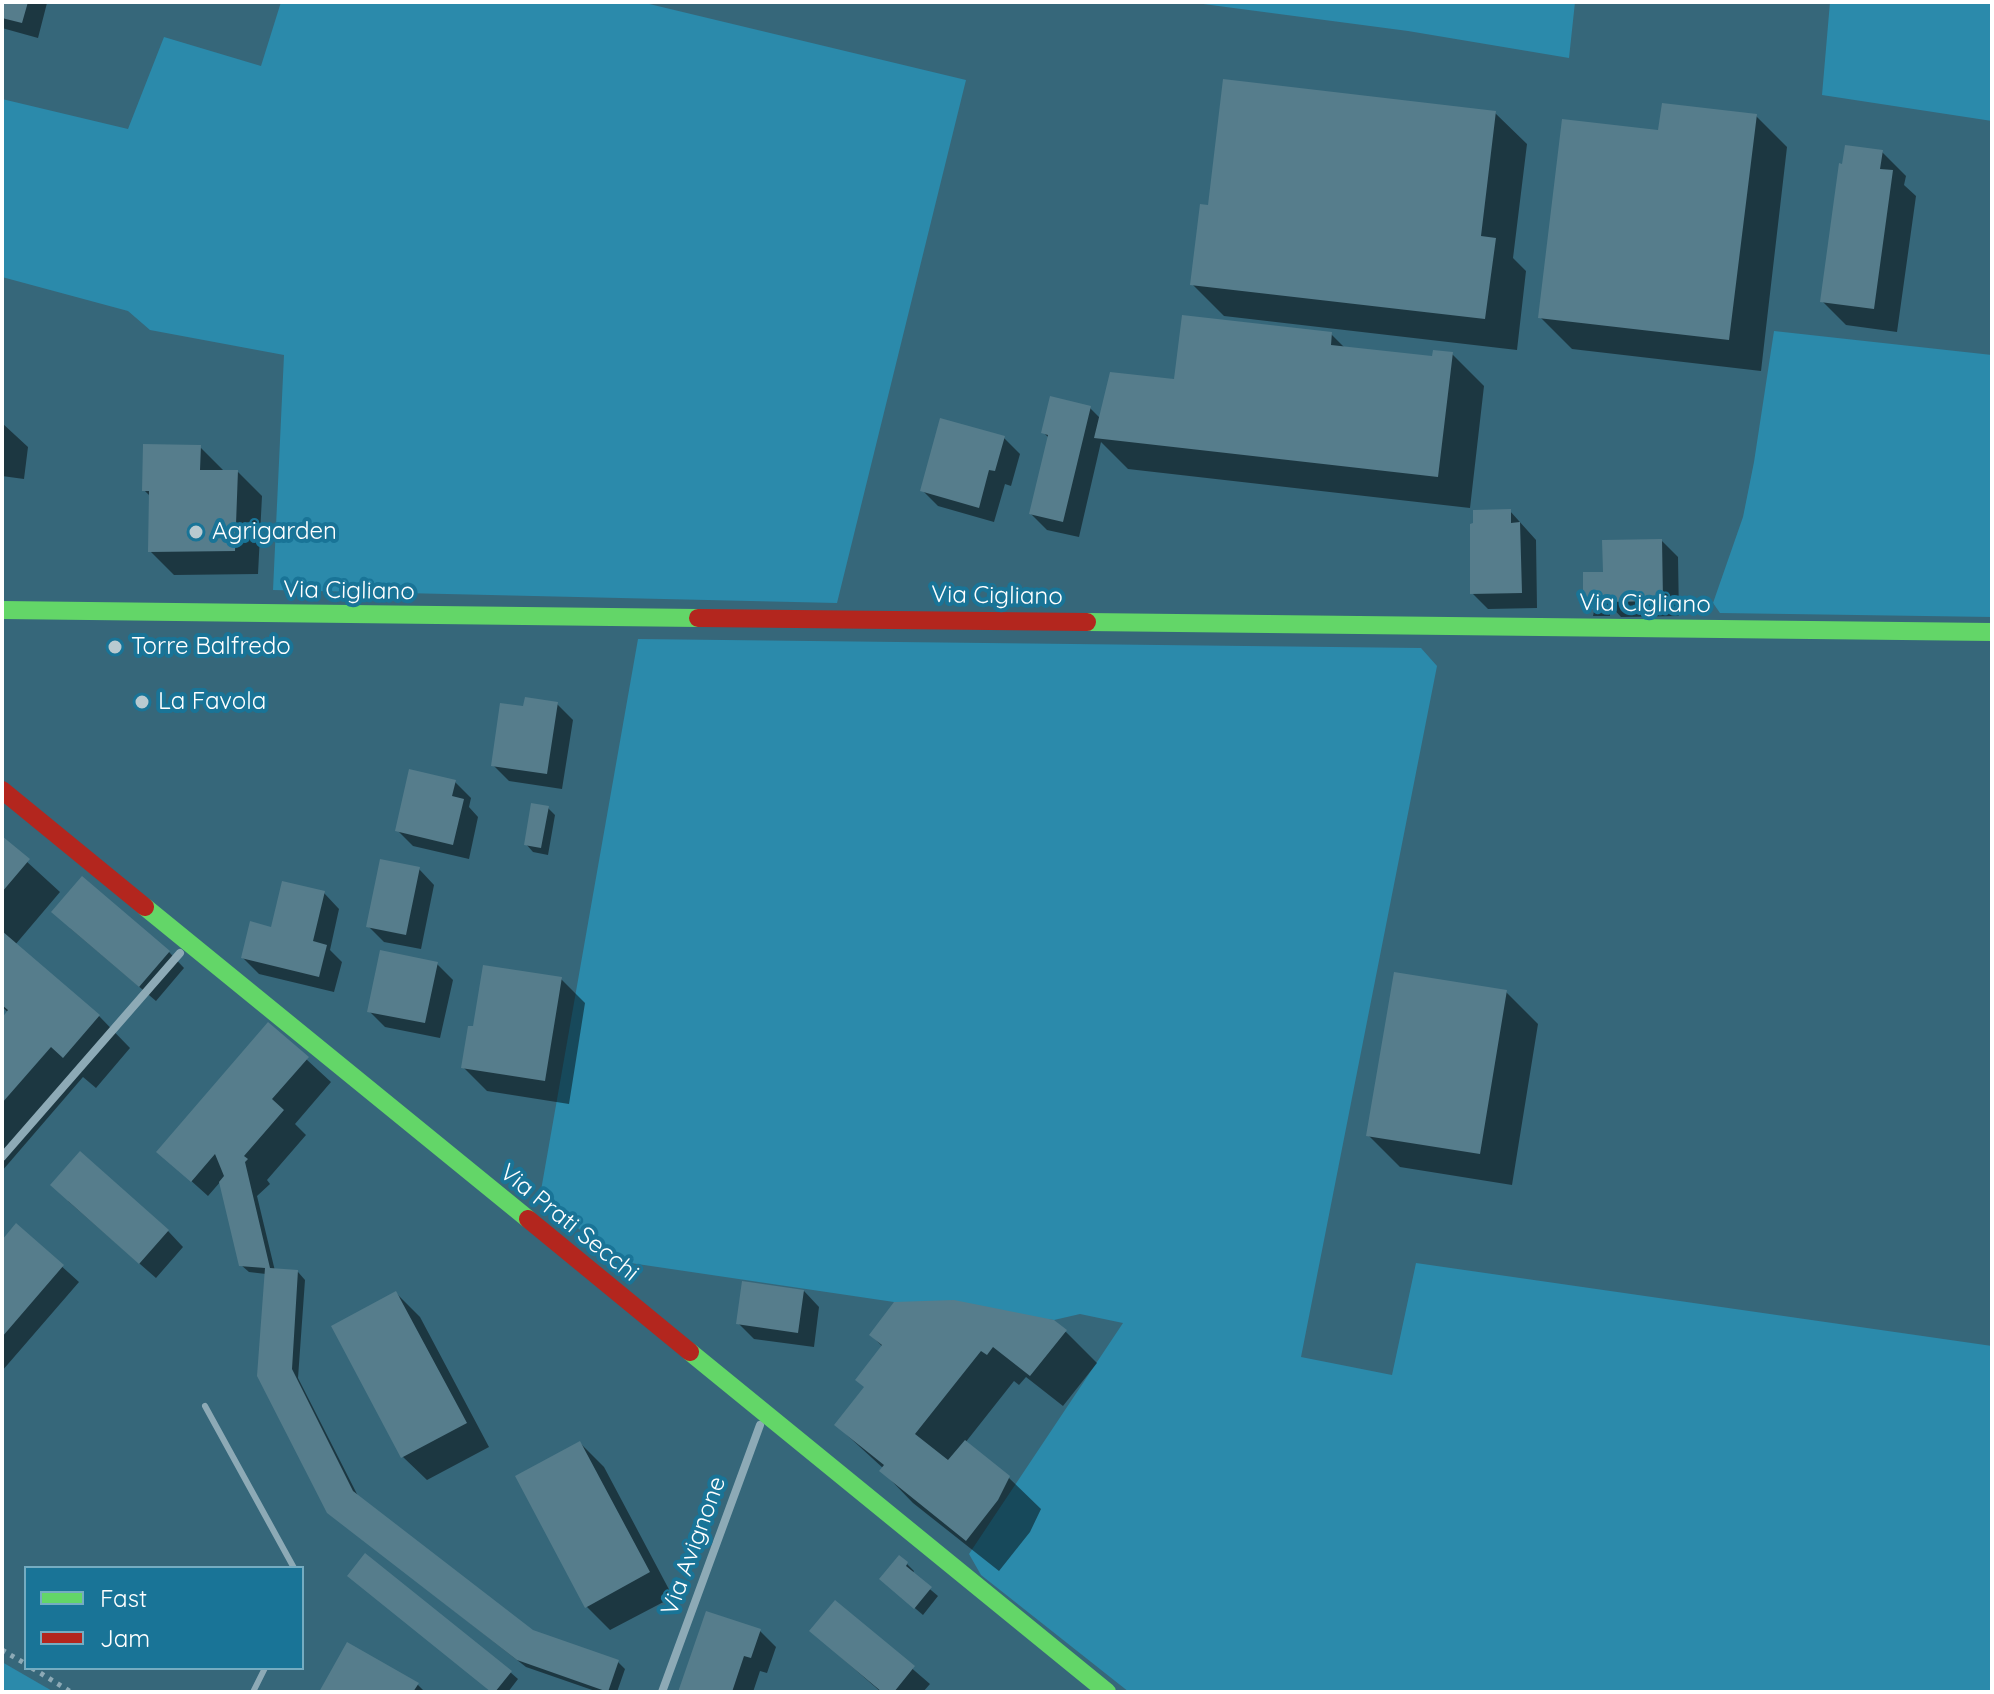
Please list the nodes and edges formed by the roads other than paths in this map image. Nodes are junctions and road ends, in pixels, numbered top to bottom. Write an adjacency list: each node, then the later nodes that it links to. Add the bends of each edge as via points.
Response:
1 (2, 610): 2 (main road, Via Cigliano)
2 (1992, 632)
3 (2, 790): 4 (main road, Via Prati Secchi)
4 (188, 943): 5 (street); 7 (main road, Via Prati Secchi)
5 (2, 1157)
6 (205, 1406): 8 (lane)
7 (765, 1413): 11 (street, Via Avignone); 12 (main road, Via Prati Secchi)
8 (293, 1566)
9 (264, 1670): 10 (lane)
10 (253, 1692)
11 (662, 1692)
12 (1107, 1692)

